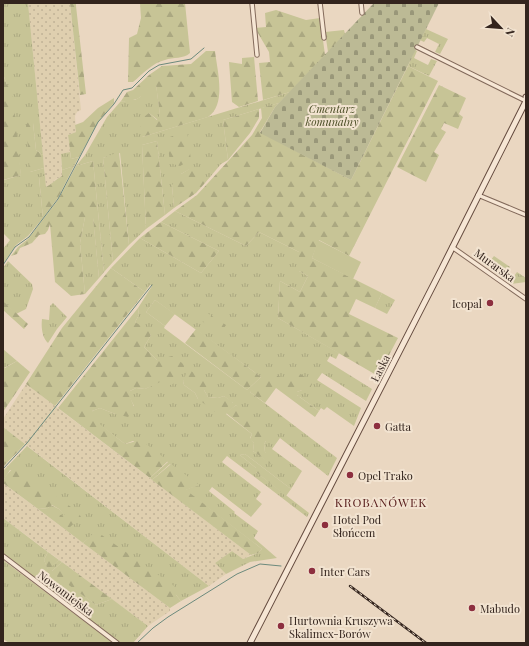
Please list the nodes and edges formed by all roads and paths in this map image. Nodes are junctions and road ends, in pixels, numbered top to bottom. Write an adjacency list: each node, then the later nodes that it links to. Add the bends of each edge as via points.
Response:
1 (252, 3): 7 (street)
2 (320, 3): 5 (street)
3 (361, 3): 4 (street)
4 (362, 13)
5 (324, 38)
6 (417, 47): 9 (street)
7 (257, 55)
8 (526, 97): 9 (main road, Łaska)
9 (526, 101): 10 (main road, Łaska)
10 (478, 195): 11 (street); 12 (main road, Łaska)
11 (526, 215)
12 (452, 247): 13 (street, Murarska); 16 (main road, Łaska)
13 (526, 299)
14 (3, 556): 15 (street, Nowomiejska)
15 (117, 643)
16 (250, 643)

